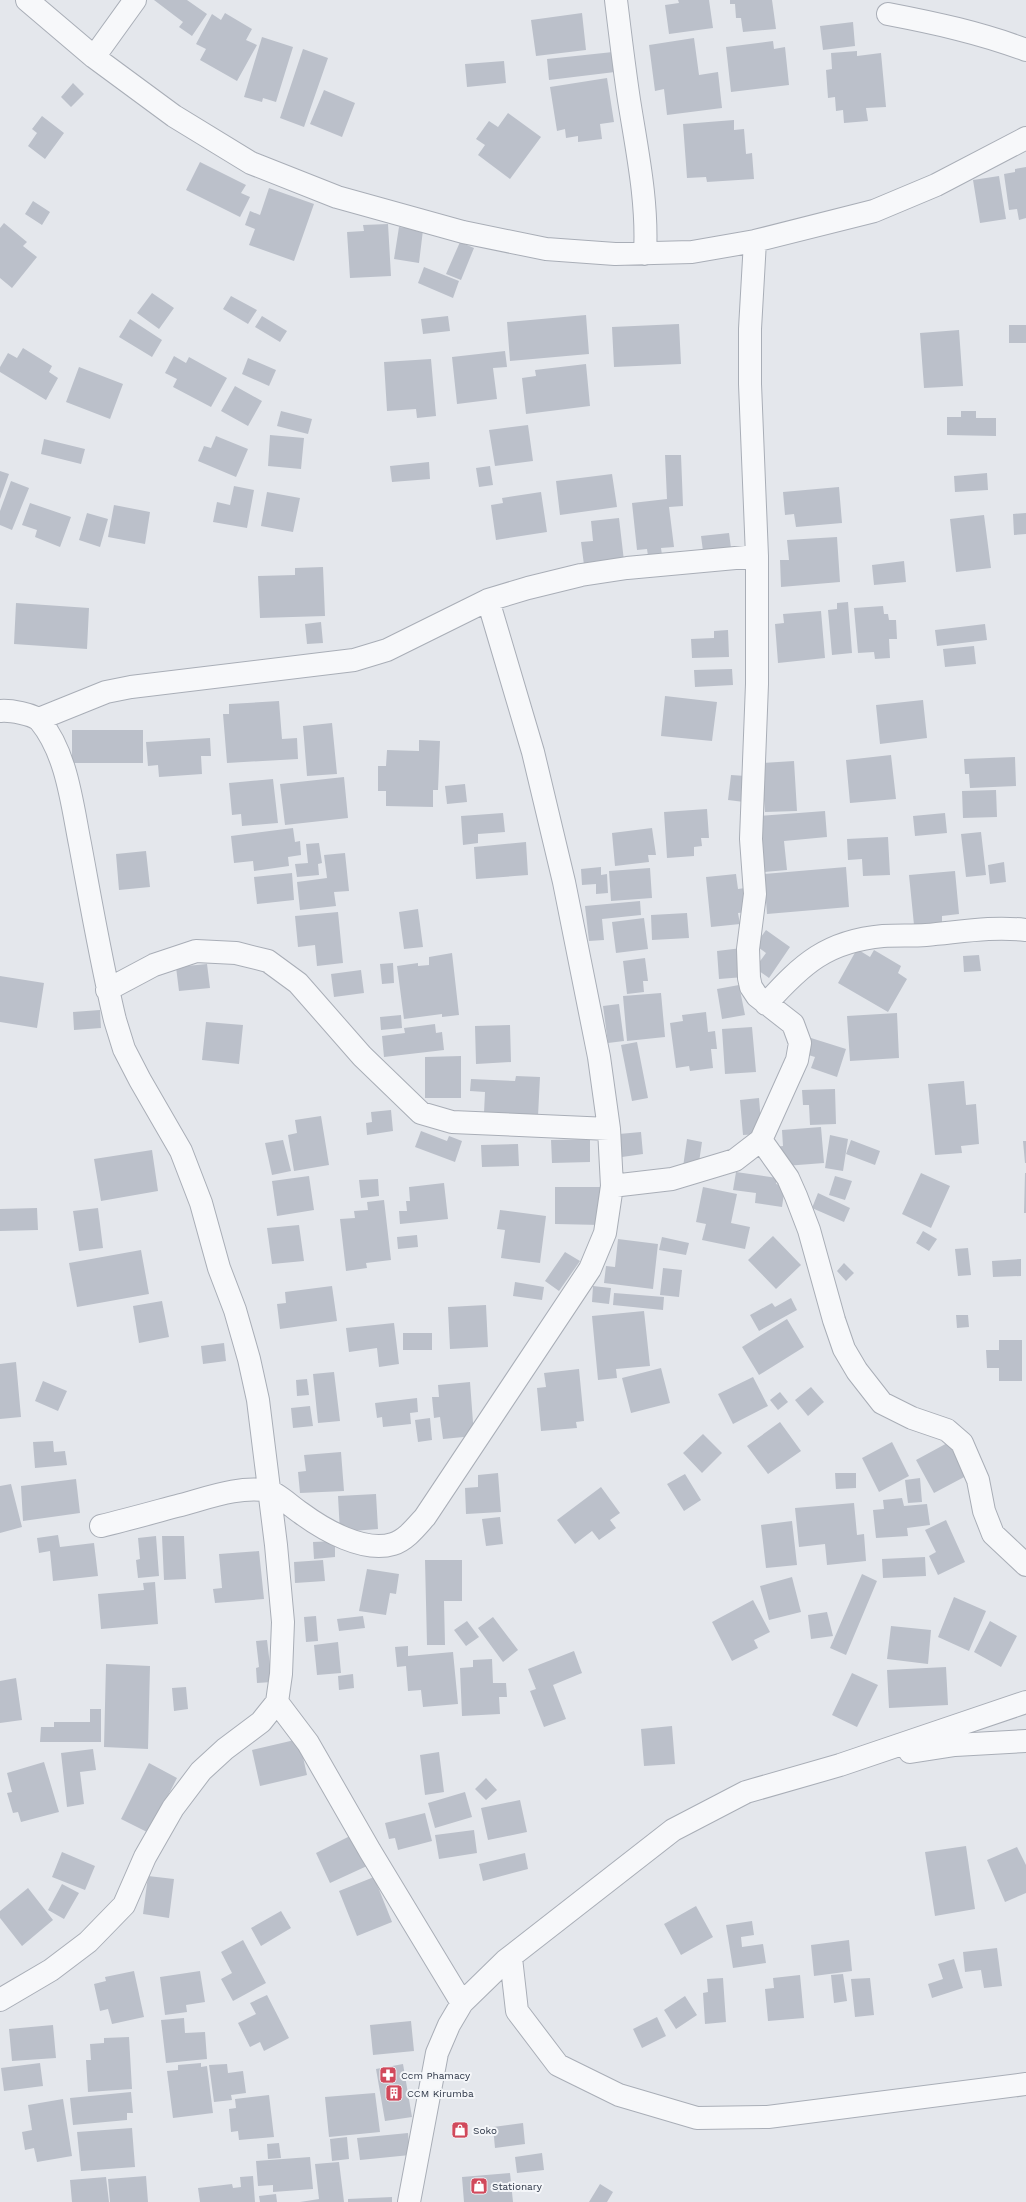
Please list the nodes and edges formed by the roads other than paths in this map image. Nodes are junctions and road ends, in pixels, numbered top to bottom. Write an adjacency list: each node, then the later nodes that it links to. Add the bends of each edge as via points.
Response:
1 (27, 0): 6 (street)
2 (135, 0): 6 (street)
3 (616, 0): 9 (street, via 641,169 647,230)
4 (888, 14): 5 (street, via 941,24 994,38)
5 (1026, 50)
6 (94, 57): 9 (street, via 174,116 251,163 337,197 509,243 546,249)
7 (1026, 138): 8 (street, via 936,185 874,211)
8 (755, 241): 9 (street, via 692,252); 10 (street, via 750,384)
9 (645, 254)
10 (757, 556): 11 (street, via 672,562 581,575); 16 (street, via 757,684 751,839 755,894 748,949 751,987)
11 (488, 600): 13 (street, via 401,643 354,660 131,687 106,692); 17 (street, via 533,752 564,882 599,1057)
12 (0, 710): 13 (street, via 10,710)
13 (39, 720): 15 (street, via 53,740 61,761)
14 (1026, 930): 16 (street, via 1000,927 925,935 883,936 849,942 818,955 799,969)
15 (107, 990): 17 (street, via 154,965 196,951 236,953 268,961 298,982 362,1056 421,1113 452,1122); 20 (street, via 124,1049 181,1151 201,1203 249,1359 258,1400)
16 (766, 1004): 18 (street, via 779,1011 793,1024 800,1043 797,1060)
17 (609, 1129): 19 (street)
18 (761, 1140): 19 (street, via 736,1160 711,1169 672,1179); 22 (street, via 788,1178 796,1196 809,1230 844,1349 857,1371 882,1403 912,1418 947,1430 962,1443 978,1480 984,1510 993,1534)
19 (612, 1186): 20 (street, via 605,1233 590,1269 425,1517 407,1536 393,1544 377,1546 359,1542 330,1531)
20 (270, 1491): 21 (street, via 251,1490 216,1495); 23 (street, via 283,1622)
21 (101, 1526)
22 (1026, 1565)
23 (277, 1702): 28 (street, via 261,1722 202,1770 173,1808 145,1856 124,1905 88,1942 51,1970); 29 (street, via 308,1743)
24 (1026, 1702): 26 (street)
25 (1026, 1741): 26 (street, via 955,1745)
26 (840, 1765): 27 (street, via 746,1792 672,1830)
27 (511, 1958): 29 (street); 30 (street, via 517,2010 558,2065 619,2095 696,2118 768,2116)
28 (0, 2000)
29 (462, 2003): 31 (street, via 437,2053)
30 (1026, 2084)
31 (409, 2202)

